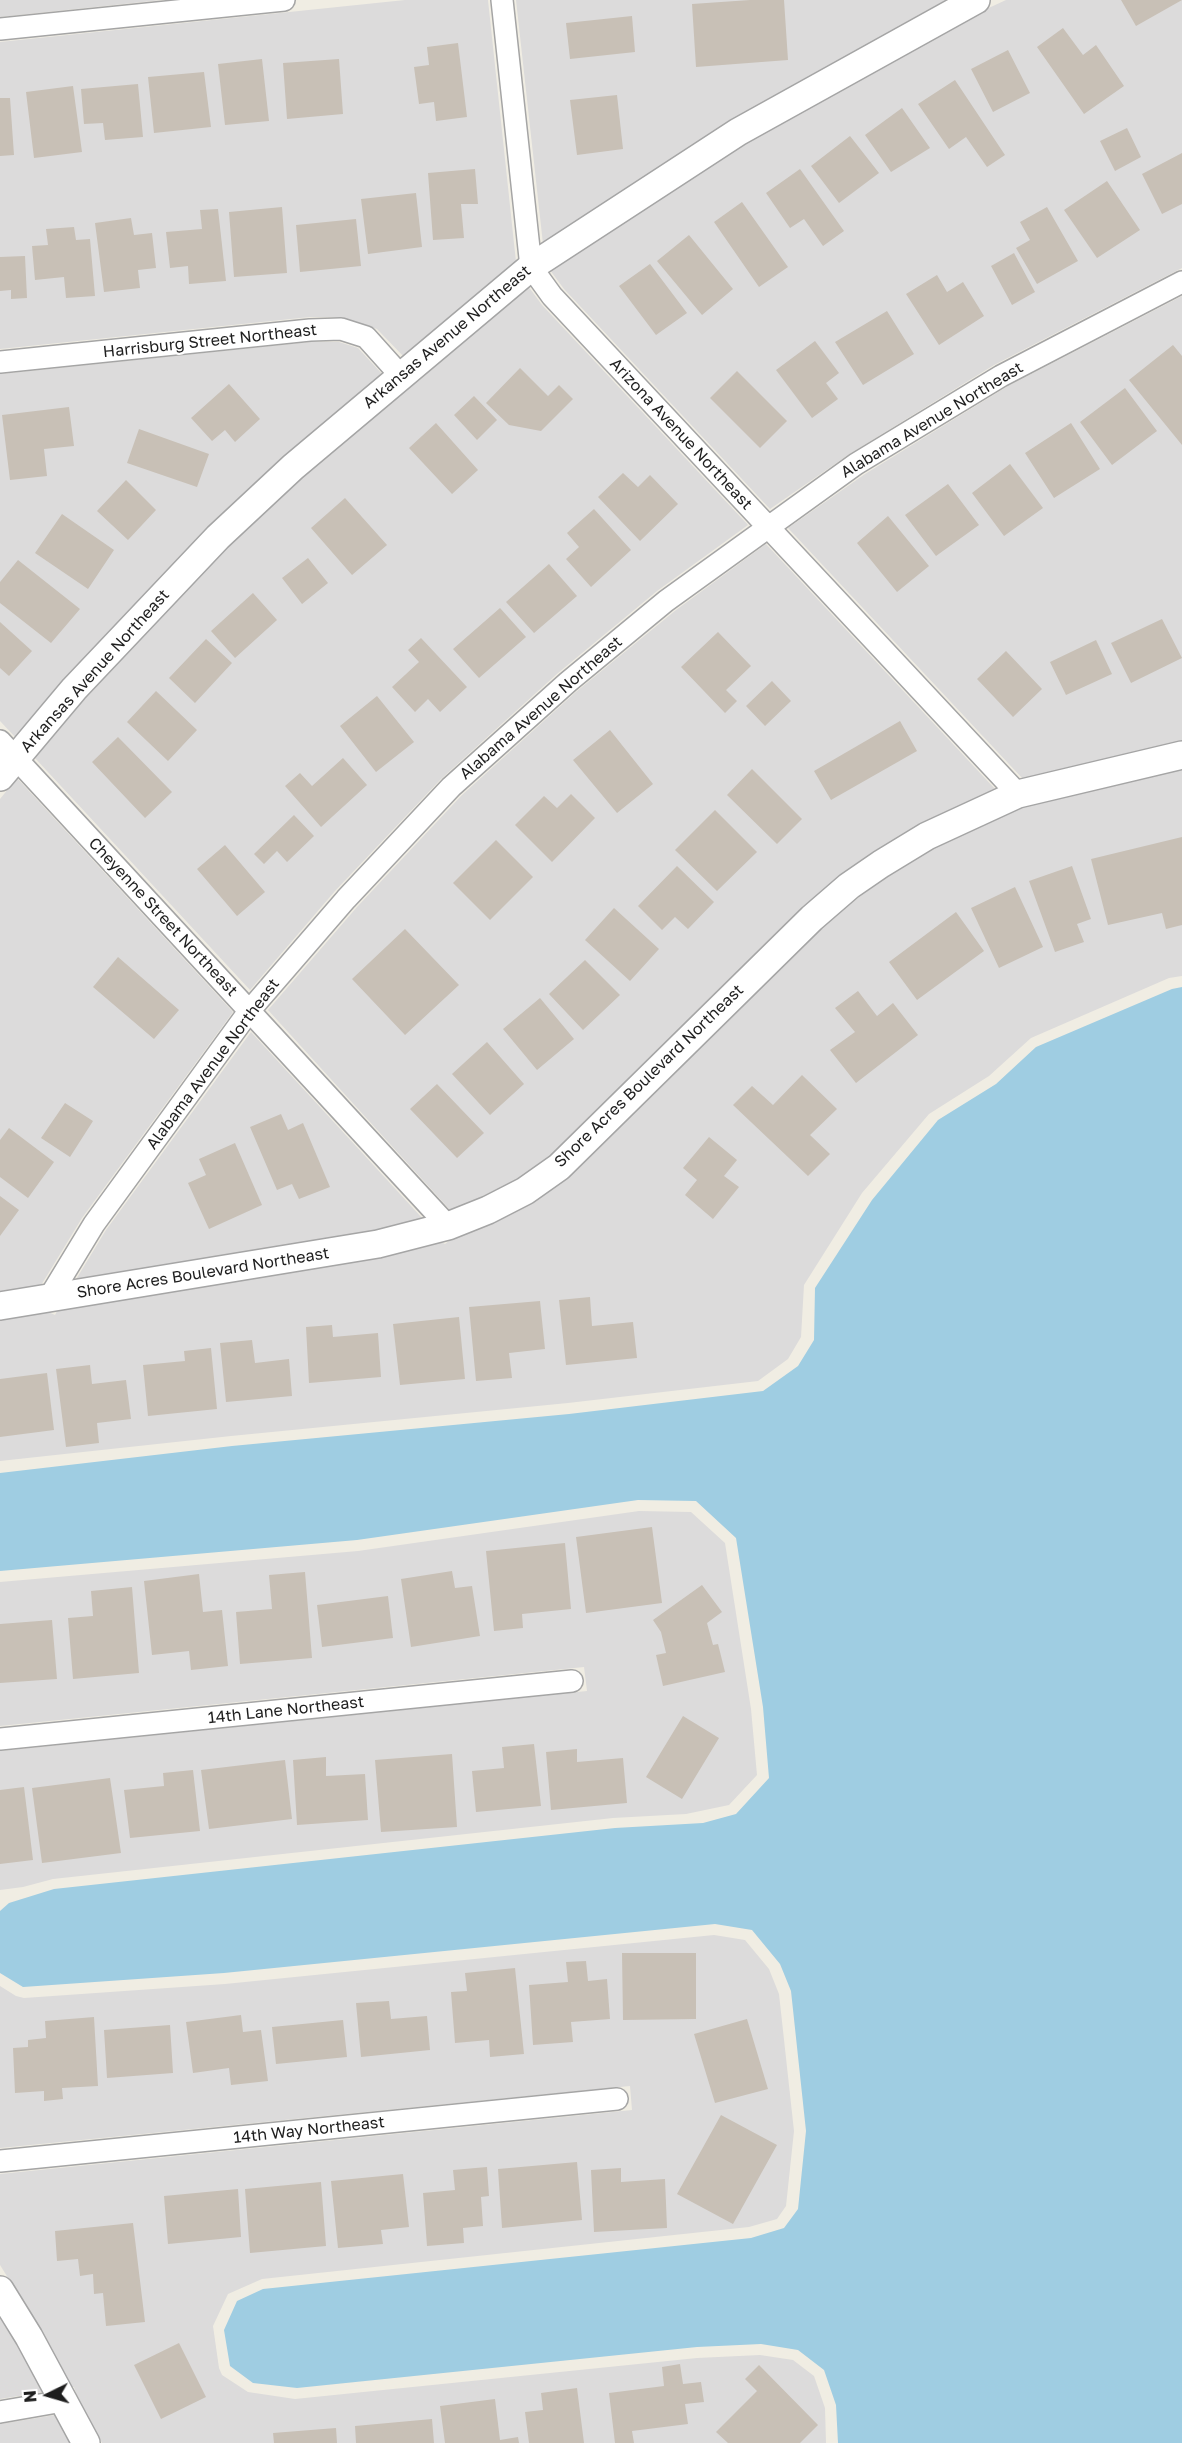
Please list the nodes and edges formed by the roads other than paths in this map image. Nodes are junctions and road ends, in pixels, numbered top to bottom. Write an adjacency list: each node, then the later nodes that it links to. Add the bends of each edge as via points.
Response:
1 (284, 0): 4 (street)
2 (502, 0): 5 (street, Arizona Avenue Northeast)
3 (976, 0): 5 (street, Arkansas Avenue Northeast, via 738,132)
4 (0, 29)
5 (531, 267): 8 (street, Arkansas Avenue Northeast); 9 (street, Arizona Avenue Northeast, via 552,296)
6 (1182, 282): 9 (street, Alabama Avenue Northeast, via 1001,376 856,464)
7 (0, 362): 8 (street, Harrisburg Street Northeast, via 341,329 366,337)
8 (401, 376): 11 (street, Arkansas Avenue Northeast, via 293,467 218,537)
9 (768, 526): 12 (street, Arizona Avenue Northeast); 13 (street, Alabama Avenue Northeast, via 657,608 452,787 346,899)
10 (1182, 755): 12 (street, Shore Acres Boulevard Northeast)
11 (5, 759): 13 (street, Cheyenne Street Northeast)
12 (1018, 794): 14 (street, Shore Acres Boulevard Northeast, via 927,836 849,886 559,1167 525,1191)
13 (250, 1011): 14 (street, Cheyenne Street Northeast); 15 (street, Alabama Avenue Northeast, via 94,1224)
14 (448, 1226): 15 (street, Shore Acres Boulevard Northeast, via 366,1246)
15 (49, 1298): 16 (street, Shore Acres Boulevard Northeast)
16 (0, 1306)
17 (572, 1681): 18 (street, 14th Lane Northeast)
18 (0, 1739)
19 (617, 2099): 20 (street, 14th Way Northeast)
20 (0, 2161)
21 (0, 2290): 22 (street)
22 (63, 2401): 23 (street); 24 (street)
23 (0, 2412)
24 (86, 2443)

